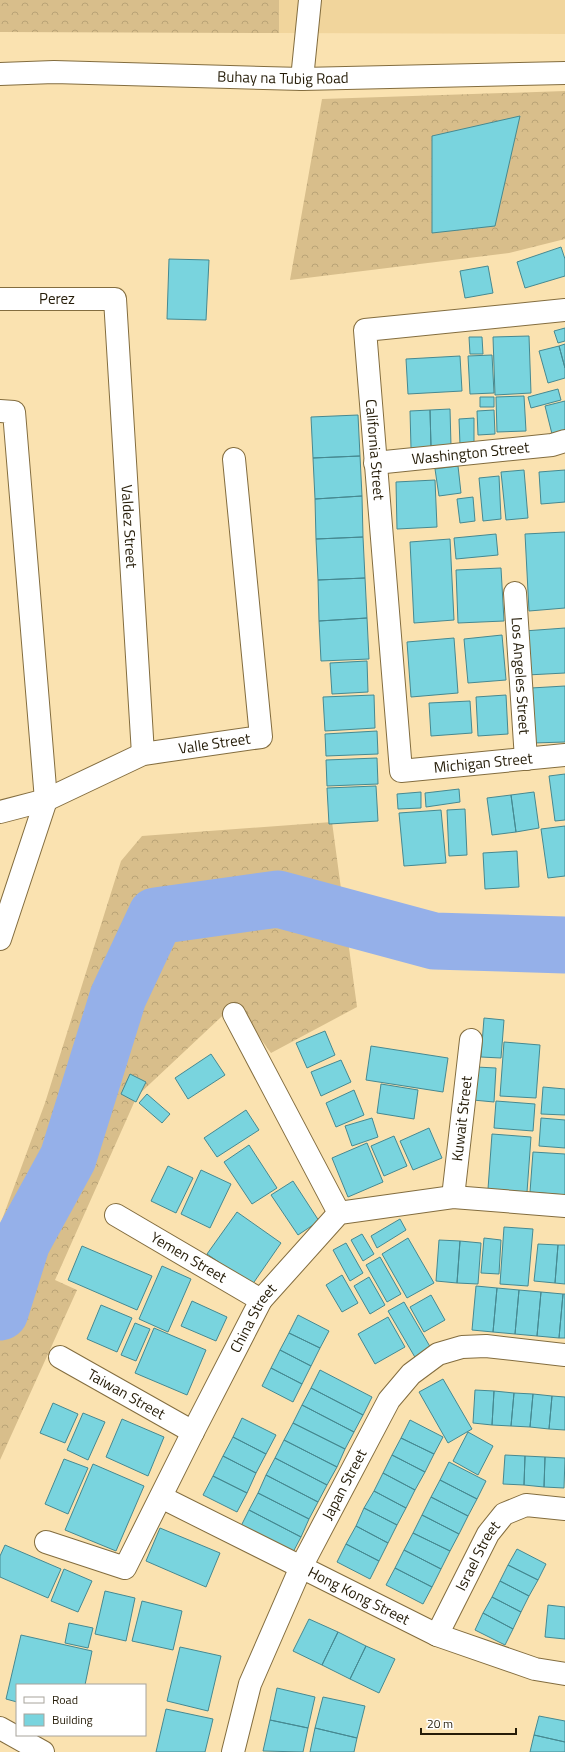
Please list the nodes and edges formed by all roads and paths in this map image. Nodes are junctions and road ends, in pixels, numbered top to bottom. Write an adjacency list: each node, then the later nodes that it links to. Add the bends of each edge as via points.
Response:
1 (310, 0): 4 (street)
2 (565, 73): 4 (street, Buhay na Tubig Road)
3 (0, 74): 4 (street, Buhay na Tubig Road, via 61,72)
4 (302, 79)
5 (0, 299): 6 (street, Perez)
6 (115, 299): 13 (street, Valdez Street)
7 (565, 310): 11 (street, California Street, via 365,330)
8 (0, 411): 17 (street, via 14,412)
9 (565, 441): 11 (street, Washington Street, via 552,445)
10 (234, 459): 13 (street, Valle Street, via 261,737)
11 (375, 463): 16 (street, California Street)
12 (515, 593): 15 (street, Los Angeles Street)
13 (143, 754): 17 (street, Valle Street)
14 (565, 755): 15 (street, Michigan Street)
15 (526, 759): 16 (street, Michigan Street)
16 (401, 771)
17 (46, 800): 18 (street, Valle Street); 19 (street)
18 (0, 812)
19 (0, 939)
20 (234, 1014): 24 (street)
21 (471, 1040): 22 (street, Kuwait Street)
22 (454, 1197): 23 (street); 24 (street)
23 (565, 1206)
24 (339, 1213): 26 (street, China Street)
25 (116, 1215): 26 (street, Yemen Street)
26 (262, 1300): 29 (street, China Street)
27 (565, 1355): 33 (street, Japan Street, via 486,1346 462,1348 438,1354 411,1374 389,1400)
28 (60, 1357): 29 (street, Taiwan Street)
29 (193, 1432): 30 (street, China Street)
30 (161, 1497): 32 (street, China Street, via 125,1568); 33 (street, Hong Kong Street)
31 (565, 1509): 34 (street, Israel Street, via 526,1505 504,1514 488,1534)
32 (46, 1542)
33 (301, 1567): 34 (street, Hong Kong Street); 38 (street, Japan Street, via 250,1684)
34 (437, 1635): 35 (street, Hong Kong Street, via 535,1669)
35 (565, 1674)
36 (0, 1728): 37 (street)
37 (43, 1752)
38 (232, 1752)

